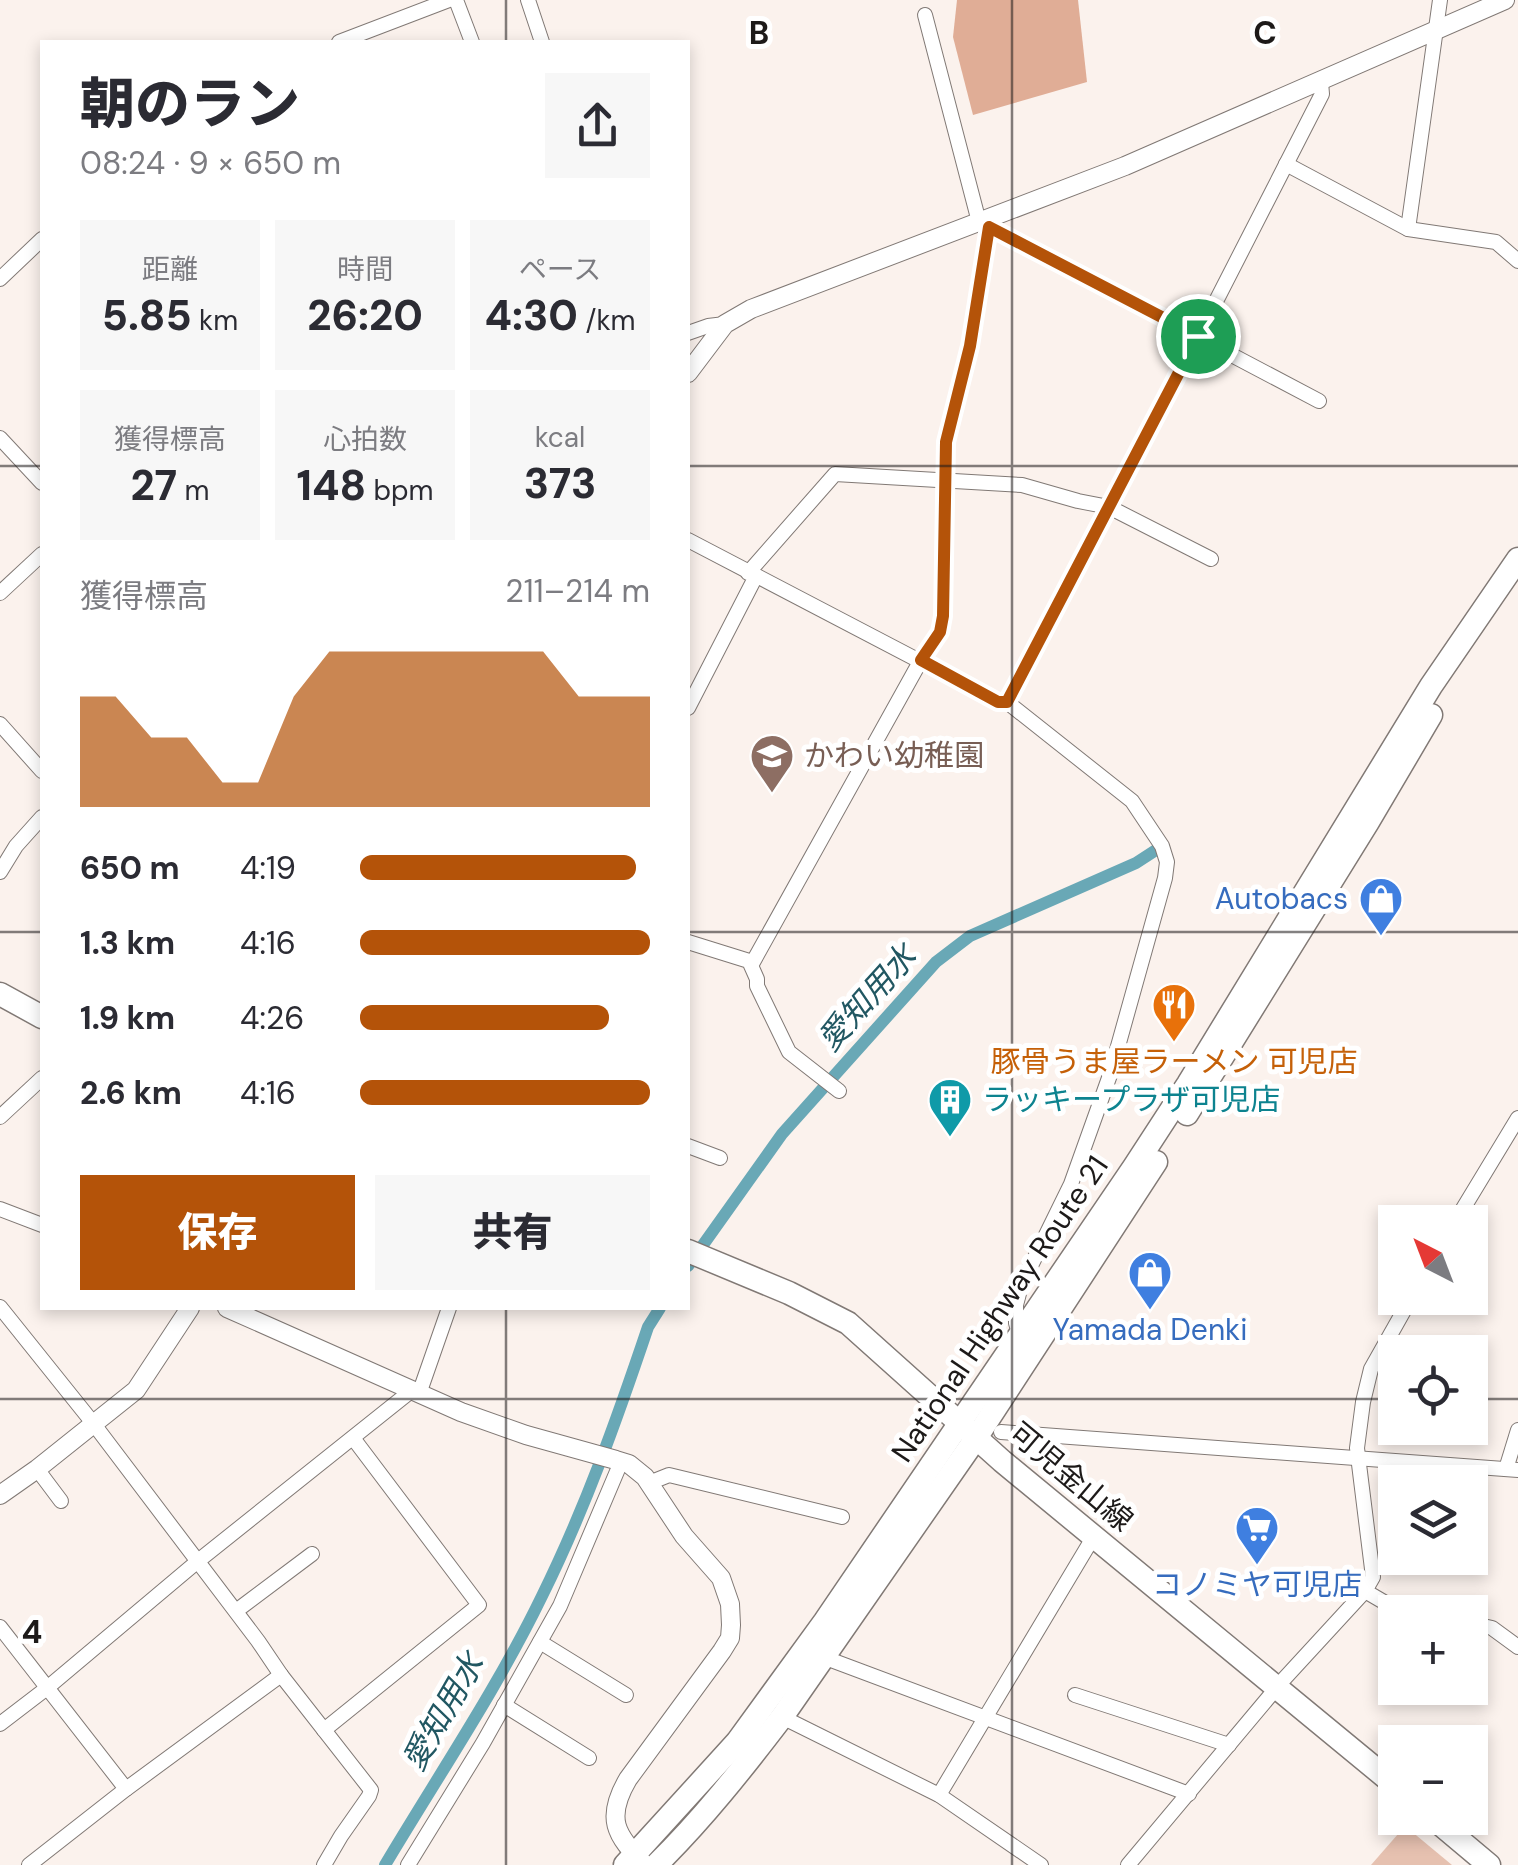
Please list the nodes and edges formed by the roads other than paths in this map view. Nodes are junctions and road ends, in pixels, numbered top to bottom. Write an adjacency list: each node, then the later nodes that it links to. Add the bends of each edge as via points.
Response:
1 (453, 0): 7 (street); 8 (street)
2 (528, 0): 9 (street)
3 (1440, 0): 6 (street)
4 (1505, 0): 6 (street)
5 (926, 15): 12 (street)
6 (1437, 30): 10 (street); 13 (street)
7 (345, 40)
8 (471, 40)
9 (541, 40)
10 (1322, 82): 11 (street); 12 (street)
11 (1286, 164): 13 (street); 19 (street)
12 (985, 223): 17 (street); 19 (street); 23 (street, via 970,346 946,442)
13 (1408, 228): 15 (street, via 1491,241)
14 (40, 240): 16 (street)
15 (1518, 261)
16 (0, 278)
17 (725, 324): 18 (street); 20 (street)
18 (690, 332)
19 (1198, 336): 21 (street); 25 (street)
20 (690, 370)
21 (1320, 401)
22 (0, 438): 24 (street)
23 (946, 479): 25 (street, via 1022,485); 30 (street, via 835,474); 33 (street, via 943,616)
24 (40, 482)
25 (1109, 507): 28 (street); 34 (street)
26 (690, 541): 30 (street)
27 (40, 556): 32 (street)
28 (1211, 559)
29 (1518, 559): 59 (main road, National Highway Route 21, via 1431,686 1188,1084)
30 (752, 574): 33 (street); 35 (street)
31 (1518, 582): 62 (main road, National Highway Route 21, via 1202,1091)
32 (0, 593)
33 (921, 660): 34 (street); 41 (street)
34 (1007, 702): 59 (street, via 1132,801 1167,862 1110,1075 1071,1184 1016,1305)
35 (690, 704)
36 (0, 724): 37 (street)
37 (40, 768)
38 (40, 820): 39 (street)
39 (0, 872)
40 (690, 943): 41 (street)
41 (749, 961): 45 (street, via 788,1052)
42 (0, 994): 43 (main road)
43 (40, 1016)
44 (40, 1080): 46 (street)
45 (839, 1092)
46 (0, 1117)
47 (1518, 1118): 50 (street)
48 (690, 1147): 49 (street)
49 (720, 1158)
50 (1465, 1205)
51 (0, 1209): 52 (street)
52 (40, 1224)
53 (690, 1252): 62 (main road, 可児金山線, via 848,1323)
54 (0, 1306): 61 (street)
55 (189, 1310): 61 (street, via 136,1390)
56 (231, 1310): 60 (street)
57 (448, 1310): 60 (street)
58 (1401, 1315): 66 (street, via 1371,1369)
59 (1020, 1334): 62 (main road, National Highway Route 21)
60 (415, 1393): 65 (street); 67 (street, via 526,1435)
61 (93, 1424): 68 (street); 76 (street)
62 (968, 1430): 74 (main road, 可児金山線); 84 (main road, National Highway Route 21); 102 (main road, National Highway Route 21)
63 (1518, 1430): 69 (street)
64 (1001, 1432): 66 (street)
65 (352, 1438): 76 (street); 94 (street, via 480,1605)
66 (1358, 1459): 69 (street); 77 (street, via 1373,1562)
67 (619, 1460): 70 (street); 82 (street)
68 (37, 1469): 71 (street); 72 (street)
69 (1512, 1470)
70 (649, 1484): 73 (street, via 669,1474); 102 (street, via 722,1578 732,1625 722,1651 619,1794 615,1828)
71 (0, 1494)
72 (62, 1501)
73 (842, 1517)
74 (1094, 1536): 87 (main road, 可児金山線); 92 (street)
75 (312, 1554): 79 (street)
76 (198, 1561): 79 (street); 86 (street)
77 (1365, 1591): 78 (street); 87 (street)
78 (1378, 1598)
79 (236, 1611): 85 (street)
80 (0, 1627): 86 (street)
81 (1488, 1627): 83 (street)
82 (540, 1642): 88 (street); 90 (street)
83 (1518, 1646)
84 (823, 1657): 91 (main road, National Highway Route 21); 92 (street)
85 (281, 1675): 94 (street); 98 (street)
86 (48, 1688): 93 (street); 98 (street)
87 (1276, 1688): 95 (street); 97 (main road, 可児金山線)
88 (626, 1695)
89 (1076, 1695): 95 (street)
90 (504, 1705): 96 (street); 105 (street)
91 (782, 1716): 100 (street); 102 (main road, National Highway Route 21, via 674,1847)
92 (986, 1719): 99 (street); 100 (street)
93 (0, 1724)
94 (324, 1730): 104 (street, via 371,1790)
95 (1230, 1746): 99 (street)
96 (589, 1757)
97 (1378, 1771)
98 (126, 1790): 103 (street)
99 (1188, 1794): 107 (street)
100 (939, 1795): 106 (street)
101 (1453, 1835): 108 (main road)
102 (640, 1863)
103 (30, 1865)
104 (324, 1865)
105 (408, 1865)
106 (1041, 1865)
107 (1128, 1865)
108 (1488, 1865)

